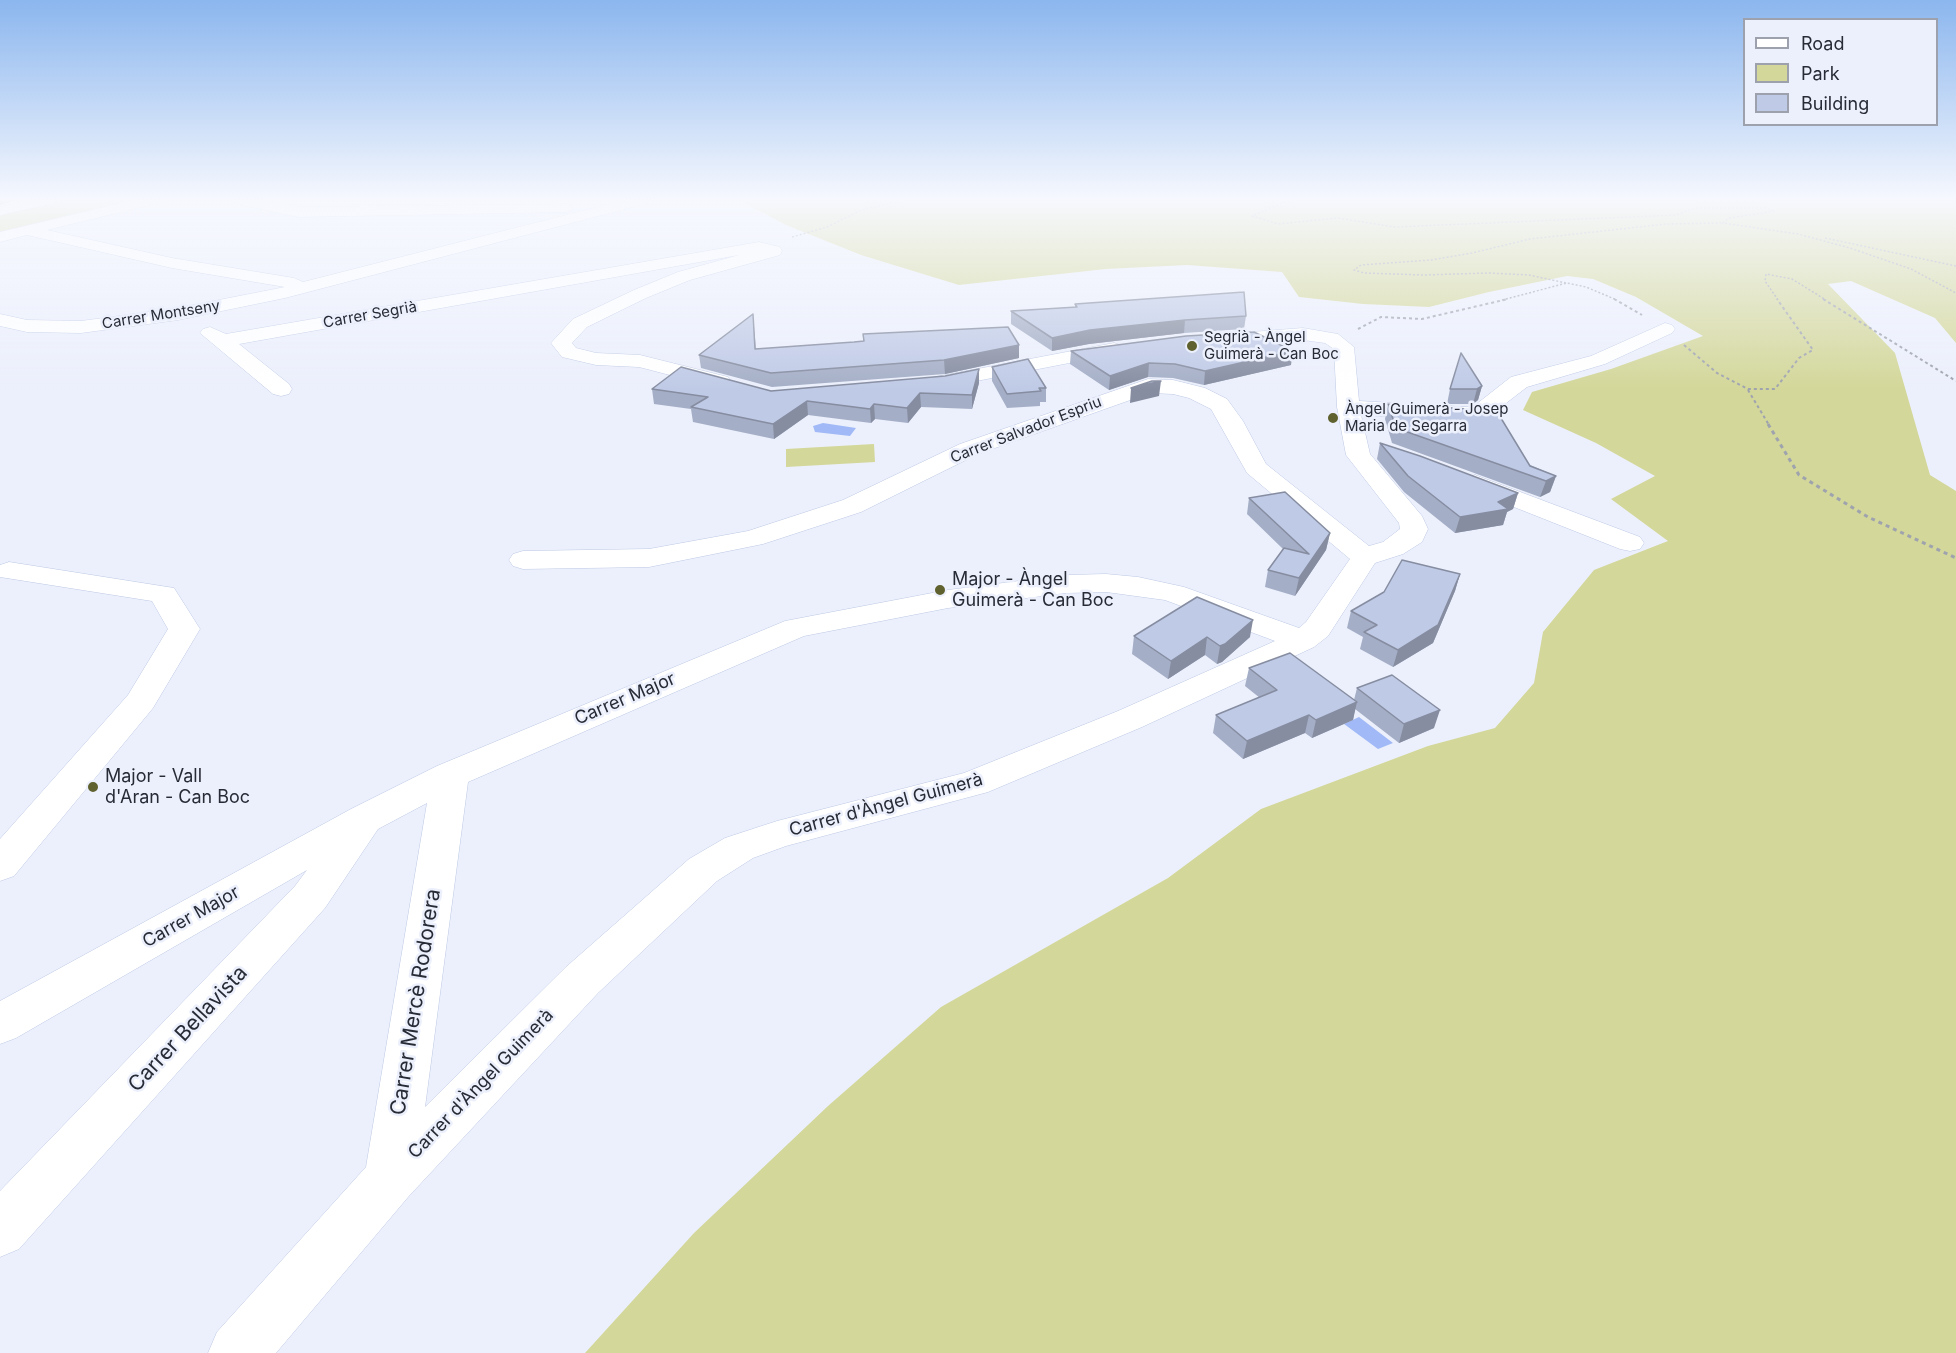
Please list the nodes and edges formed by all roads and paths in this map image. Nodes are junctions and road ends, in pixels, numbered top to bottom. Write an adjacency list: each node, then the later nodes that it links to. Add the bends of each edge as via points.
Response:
1 (173, 263): 8 (street)
2 (401, 263): 8 (street, Carrer Montseny)
3 (667, 263): 16 (street, Carrer Segrià)
4 (730, 263): 19 (street, via 640,294 580,323 561,343 569,353 640,361)
5 (1387, 263): 7 (path, via 1361,265 1354,270 1424,275 1499,273)
6 (1896, 263): 9 (path)
7 (1567, 283)
8 (312, 286): 10 (street, Carrer Montseny)
9 (1956, 293)
10 (178, 314): 12 (street, Carrer Montseny, via 81,327); 16 (street)
11 (0, 320): 12 (street)
12 (27, 326): 14 (street)
13 (1665, 329): 22 (street, via 1598,360 1519,382 1480,412)
14 (0, 336)
15 (1196, 340): 22 (street, via 1303,334 1331,338 1344,347)
16 (223, 341): 20 (street)
17 (1136, 346): 18 (street)
18 (910, 385)
19 (739, 387)
20 (281, 389)
21 (1748, 389): 28 (path, via 1799,475 1868,517)
22 (1348, 407): 23 (street)
23 (1355, 441): 24 (street); 27 (street, via 1358,455 1404,510 1414,529 1404,542)
24 (1385, 451)
25 (1448, 472): 26 (street)
26 (1630, 543)
27 (1365, 558): 29 (street, Carrer Salvador Espriu, via 1256,468 1219,404 1197,393 1148,386 969,449 852,506 753,538 650,558); 31 (street, Carrer d'Àngel Guimerà, via 1317,629)
28 (1956, 558)
29 (523, 560)
30 (3, 566): 34 (street, via 164,594 184,629 141,701)
31 (1303, 640): 32 (street, Carrer Major, via 1173,593 1138,586 1066,584 948,599 796,627); 36 (street, Carrer d'Àngel Guimerà, via 1130,719 975,783 739,848 703,870 582,980)
32 (450, 776): 33 (street, Carrer Major); 36 (street, Carrer Mercè Rodorera)
33 (365, 819): 35 (street, Carrer Major); 37 (street, Carrer Bellavista, via 310,897)
34 (0, 866)
35 (0, 1024)
36 (390, 1178): 38 (street)
37 (0, 1230)
38 (238, 1353)

